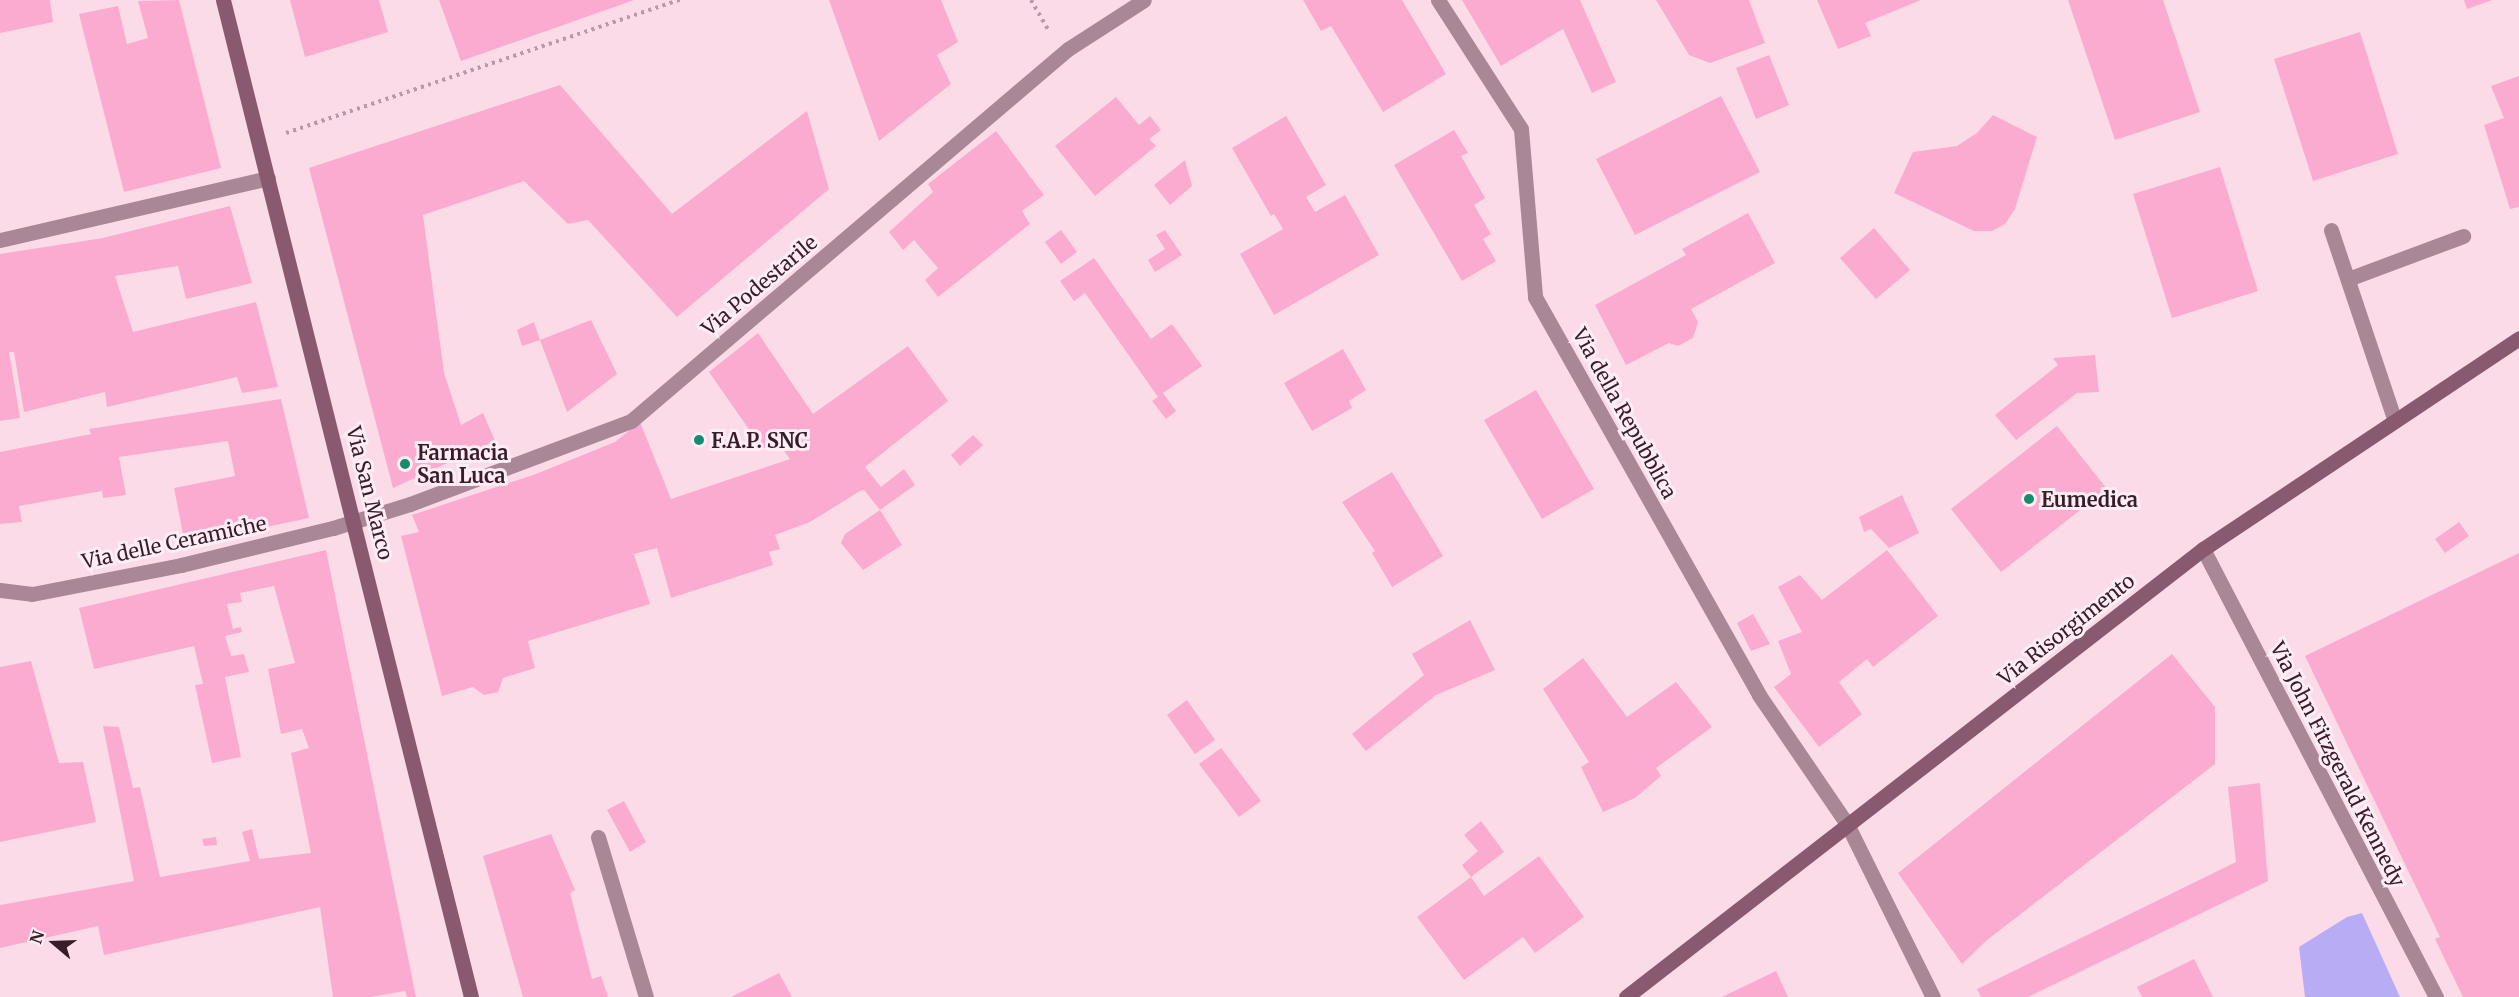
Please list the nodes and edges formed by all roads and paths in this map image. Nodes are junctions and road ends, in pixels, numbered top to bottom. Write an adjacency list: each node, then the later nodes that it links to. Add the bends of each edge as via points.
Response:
1 (223, 0): 6 (street, Via San Marco)
2 (680, 0): 5 (path)
3 (1144, 0): 13 (street, Via Podestarile, via 1068,49 631,421)
4 (1438, 0): 16 (street, Via della Repubblica, via 1521,129 1535,297 1759,695)
5 (285, 133)
6 (268, 178): 9 (street); 13 (street, Via San Marco)
7 (2331, 230): 10 (street)
8 (2463, 236): 10 (street)
9 (0, 240)
10 (2348, 279): 12 (street)
11 (2519, 338): 12 (street, Via Risorgimento)
12 (2395, 421): 14 (street, Via Risorgimento)
13 (356, 522): 15 (street, Via delle Ceramiche, via 181,565 32,594); 18 (street, Via San Marco)
14 (2203, 549): 16 (street, Via Risorgimento); 22 (street, Via John Fitzgerald Kennedy)
15 (0, 590)
16 (1847, 824): 20 (street, Via Risorgimento); 21 (street, Via della Repubblica)
17 (598, 837): 19 (street)
18 (471, 997)
19 (646, 997)
20 (1626, 997)
21 (1933, 997)
22 (2436, 997)

